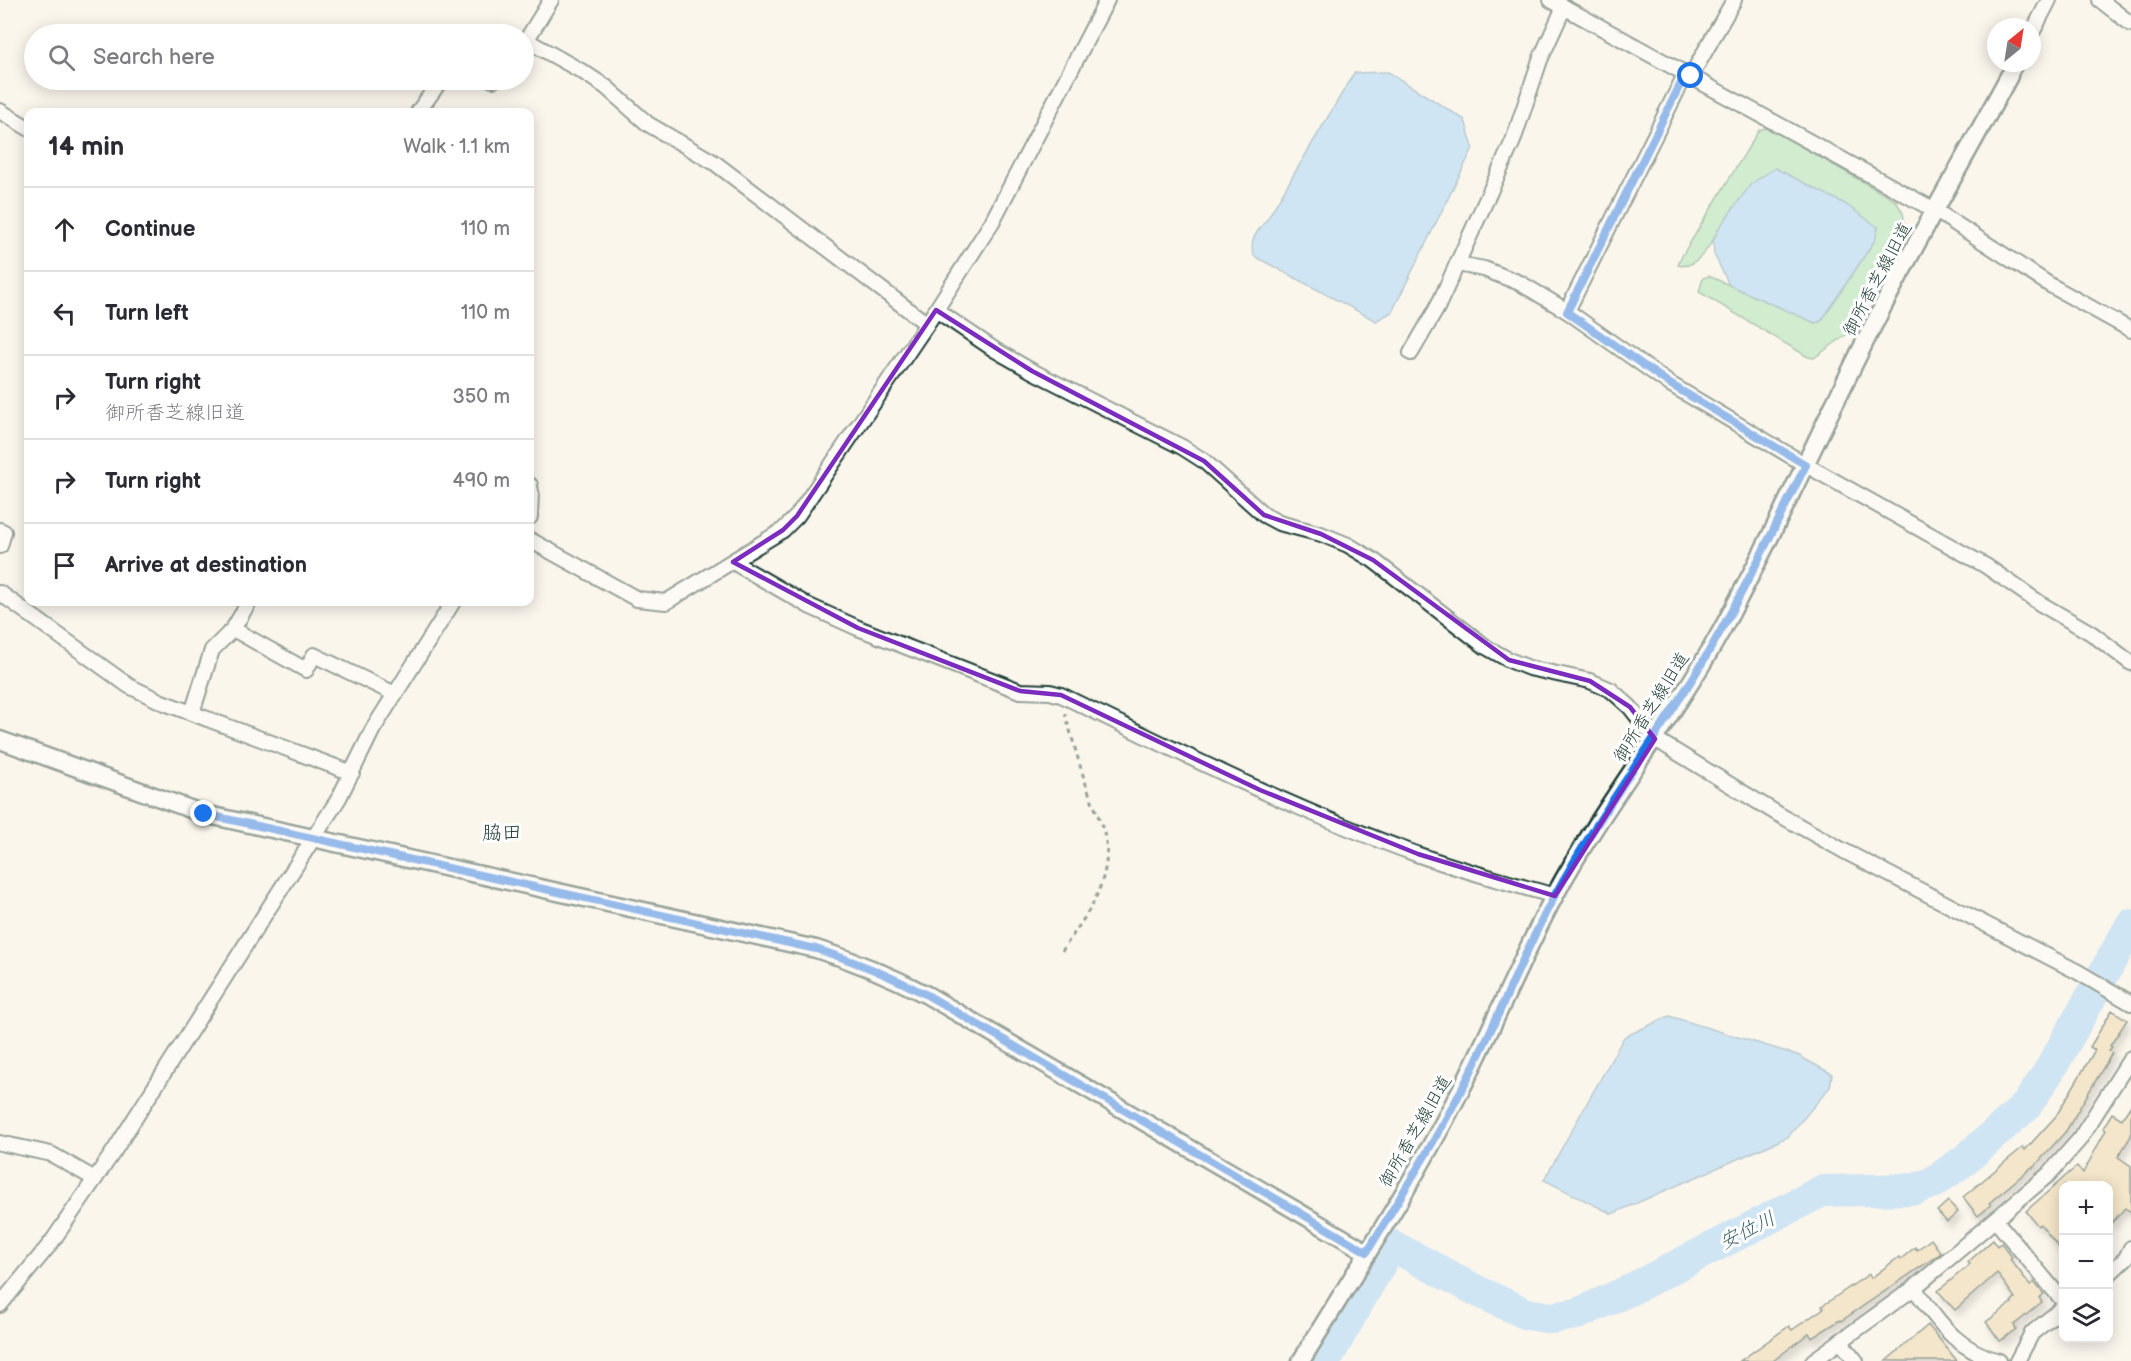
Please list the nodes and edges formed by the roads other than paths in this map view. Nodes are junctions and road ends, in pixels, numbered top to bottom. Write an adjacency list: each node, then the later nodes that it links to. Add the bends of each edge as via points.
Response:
1 (551, 0): 10 (street)
2 (1107, 0): 20 (street, via 1010,190)
3 (1551, 0): 7 (street)
4 (1734, 0): 13 (street)
5 (2049, 0): 8 (street)
6 (2100, 0): 9 (street)
7 (1564, 7): 13 (street); 19 (street, via 1540,60 1514,141)
8 (2040, 18)
9 (2131, 24)
10 (534, 27)
11 (534, 47): 22 (street, via 583,72 648,123 715,163)
12 (2011, 72): 18 (street, 御所香芝線旧道)
13 (1688, 74): 18 (street); 21 (street)
14 (434, 90): 15 (street)
15 (421, 108)
16 (0, 111): 17 (street)
17 (24, 126)
18 (1936, 211): 23 (street, via 2050,285); 25 (street, 御所香芝線旧道, via 1875,321)
19 (1457, 264): 21 (street, via 1484,269 1520,283); 24 (street)
20 (936, 310): 22 (street); 37 (street, via 1032,372 1197,456 1264,515 1348,545 1373,560 1509,660 1611,690)
21 (1567, 312): 25 (street, via 1670,384)
22 (927, 324): 29 (street, via 797,516 783,531)
23 (2131, 330)
24 (1411, 353)
25 (1806, 465): 34 (street, via 1986,566); 37 (street, 御所香芝線旧道, via 1720,633)
26 (0, 530): 28 (street, via 4,532)
27 (534, 542): 29 (street, via 637,598 652,602 666,603)
28 (0, 546)
29 (733, 562): 41 (street, via 809,606 858,628 1020,691 1061,695 1310,812 1469,872)
30 (0, 593): 36 (street, via 129,686)
31 (247, 606): 33 (street)
32 (450, 606): 35 (street)
33 (233, 630): 35 (street, via 306,670 314,655); 36 (street, via 212,650)
34 (2131, 663)
35 (395, 694): 39 (street)
36 (192, 713): 39 (street)
37 (1655, 739): 41 (street, 御所香芝線旧道); 42 (street, via 1844,851)
38 (0, 740): 40 (street, via 186,809)
39 (352, 773): 40 (street)
40 (312, 840): 45 (street); 47 (street, via 854,960 927,995)
41 (1555, 896): 47 (street, 御所香芝線旧道, via 1462,1088)
42 (2131, 1003)
43 (2131, 1058): 46 (street, via 2064,1159)
44 (0, 1143): 45 (street, via 51,1154)
45 (95, 1179): 52 (street, via 51,1243)
46 (1996, 1221): 50 (street); 51 (street)
47 (1367, 1252): 55 (street, 御所香芝線旧道)
48 (2129, 1256): 49 (street)
49 (2113, 1271)
50 (1914, 1288): 54 (street); 58 (street, via 1948,1334 1975,1352)
51 (2059, 1299)
52 (0, 1305)
53 (2059, 1309): 59 (street, via 2032,1333)
54 (1840, 1341): 56 (street); 57 (street)
55 (1302, 1361)
56 (1813, 1361)
57 (1856, 1361)
58 (2000, 1361)
59 (2017, 1361)

